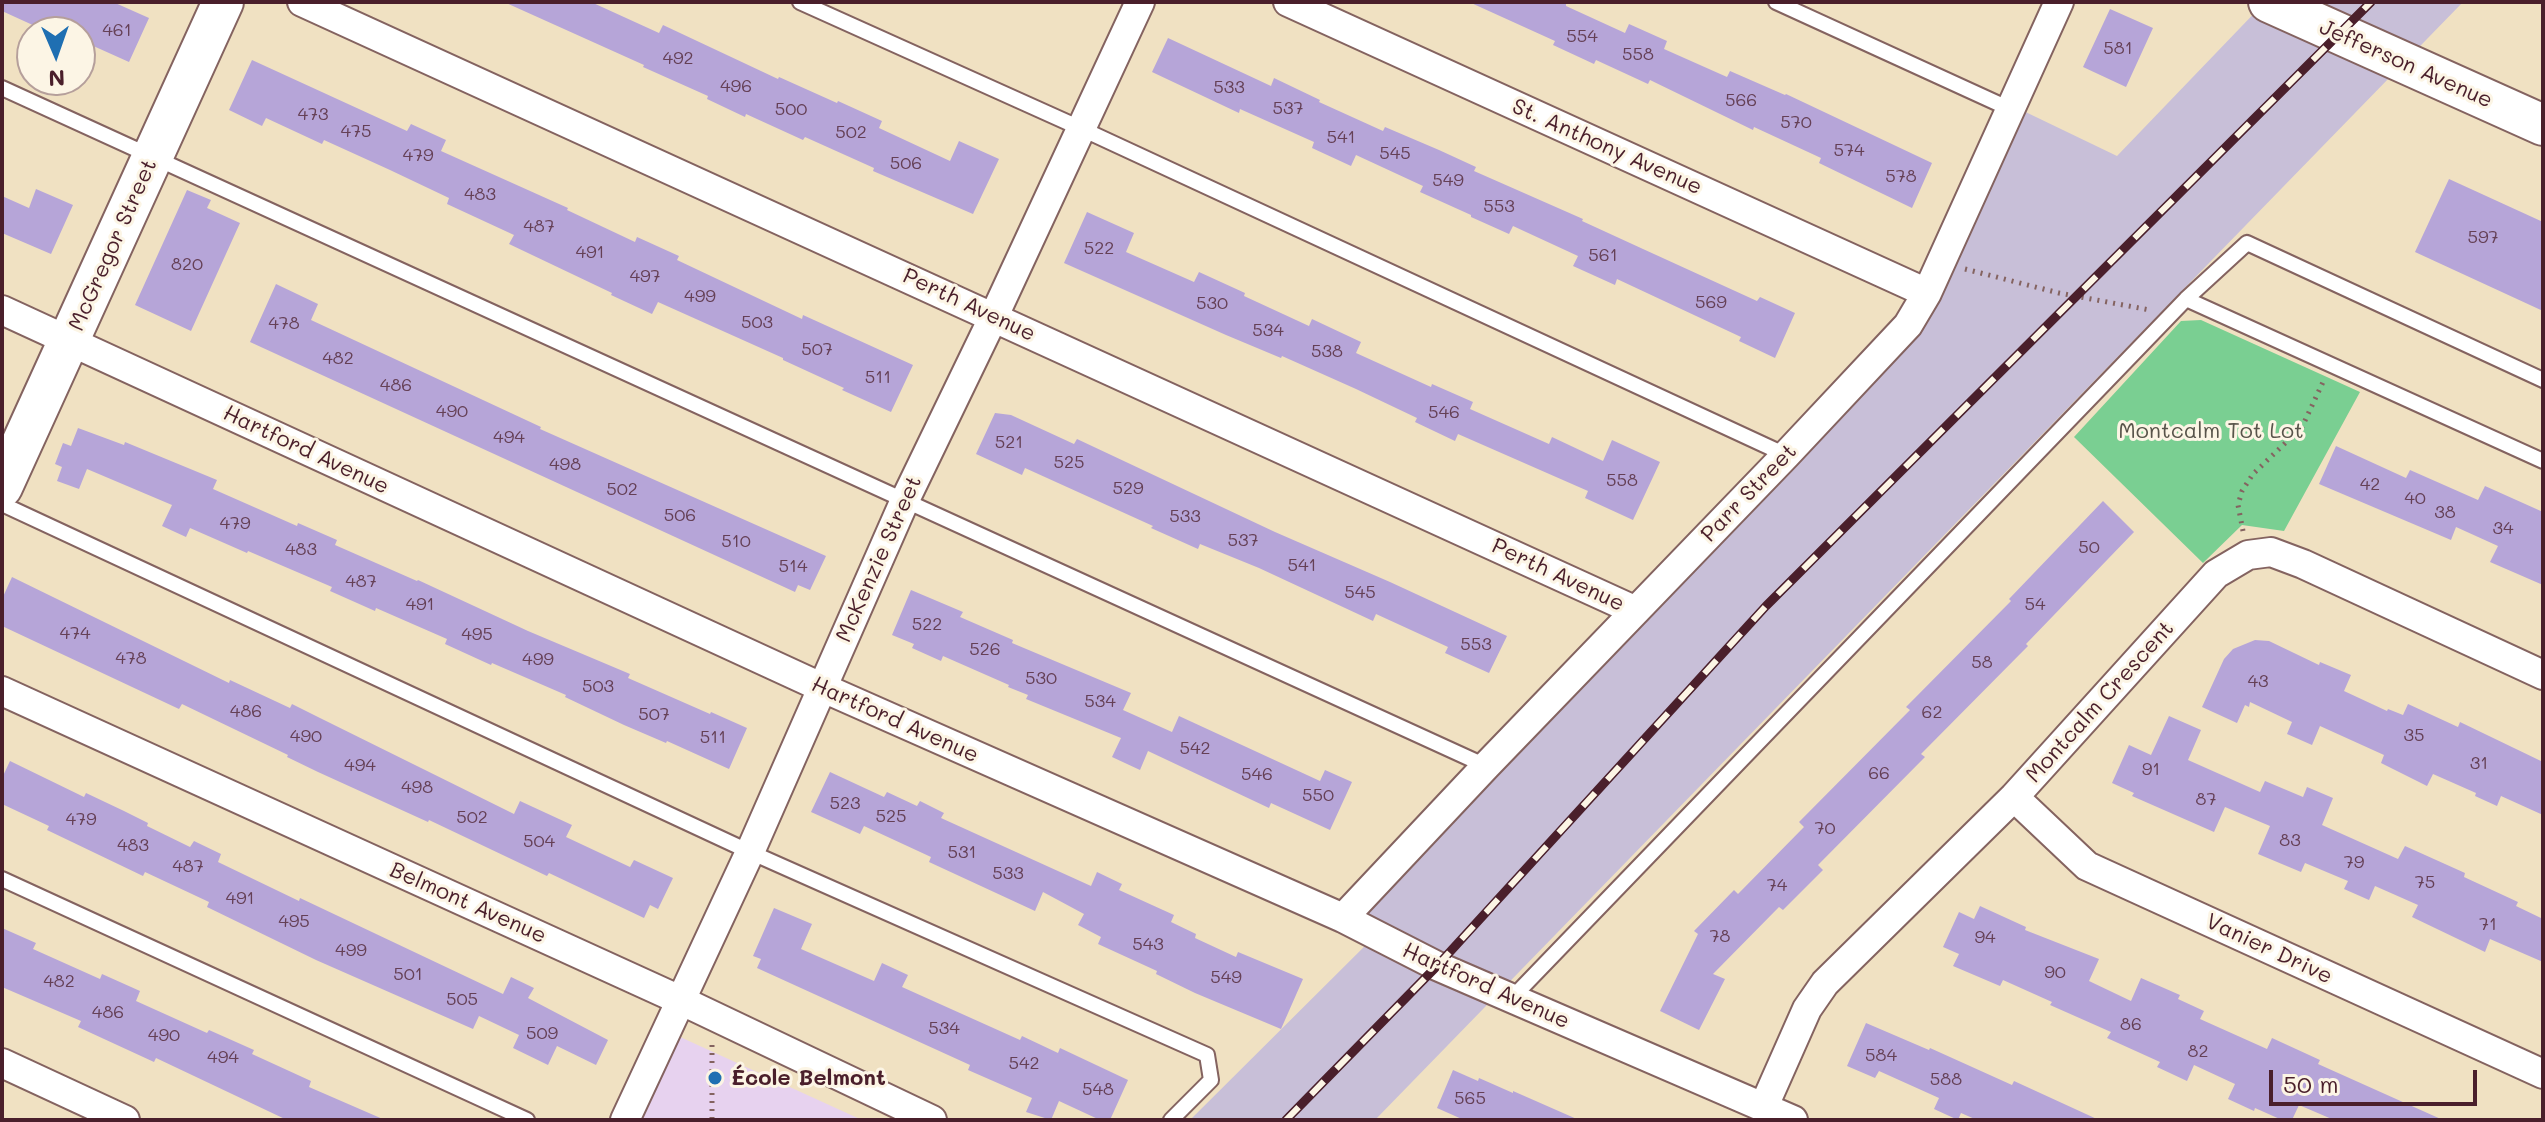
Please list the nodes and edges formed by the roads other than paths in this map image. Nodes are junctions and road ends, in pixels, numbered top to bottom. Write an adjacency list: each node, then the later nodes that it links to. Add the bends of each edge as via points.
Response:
1 (223, 2): 13 (main road, McGregor Street)
2 (302, 2): 17 (street, Perth Avenue)
3 (800, 2): 12 (lane)
4 (1140, 2): 12 (street, McKenzie Street)
5 (1288, 2): 14 (street, St. Anthony Avenue)
6 (1776, 2): 10 (lane)
7 (2059, 2): 10 (street, Parr Street)
8 (2269, 2): 11 (main road, Jefferson Avenue)
9 (2, 88): 13 (lane)
10 (2010, 109): 14 (street, Parr Street)
11 (2543, 125)
12 (1080, 128): 17 (street, McKenzie Street); 20 (lane)
13 (152, 157): 18 (main road, McGregor Street); 23 (lane)
14 (1927, 293): 20 (street, Parr Street, via 1908,325)
15 (2186, 299): 19 (lane, via 2247,243); 21 (lane); 34 (lane)
16 (2, 310): 18 (street, Hartford Avenue)
17 (994, 316): 23 (street, McKenzie Street); 25 (street, Perth Avenue)
18 (70, 341): 22 (main road, McGregor Street); 27 (street, Hartford Avenue)
19 (2543, 380)
20 (1786, 455): 25 (street, Parr Street)
21 (2543, 461)
22 (2, 487)
23 (905, 500): 27 (street, McKenzie Street); 29 (lane)
24 (2, 504): 31 (lane)
25 (1634, 610): 29 (street, Parr Street)
26 (2543, 675): 30 (street, Montcalm Crescent, via 2303,564 2271,552 2248,555 2216,574)
27 (821, 687): 31 (street, McKenzie Street); 33 (street, Hartford Avenue)
28 (2, 691): 35 (street, Belmont Avenue)
29 (1486, 766): 33 (street, Parr Street)
30 (2014, 797): 37 (street, Vanier Drive, via 2087,866); 38 (street, Montcalm Crescent, via 1825,983 1807,1009)
31 (750, 852): 35 (street, McKenzie Street); 43 (lane, via 1207,1055 1211,1080)
32 (2, 879): 40 (lane)
33 (1343, 918): 34 (street, Hartford Avenue)
34 (1511, 999): 38 (street, Hartford Avenue)
35 (680, 1000): 41 (street, McKenzie Street); 42 (street, Belmont Avenue)
36 (2, 1063): 39 (street)
37 (2543, 1074)
38 (1764, 1106): 44 (street, Hartford Avenue)
39 (125, 1120)
40 (527, 1120)
41 (625, 1120)
42 (932, 1120)
43 (1171, 1120)
44 (1793, 1120)

